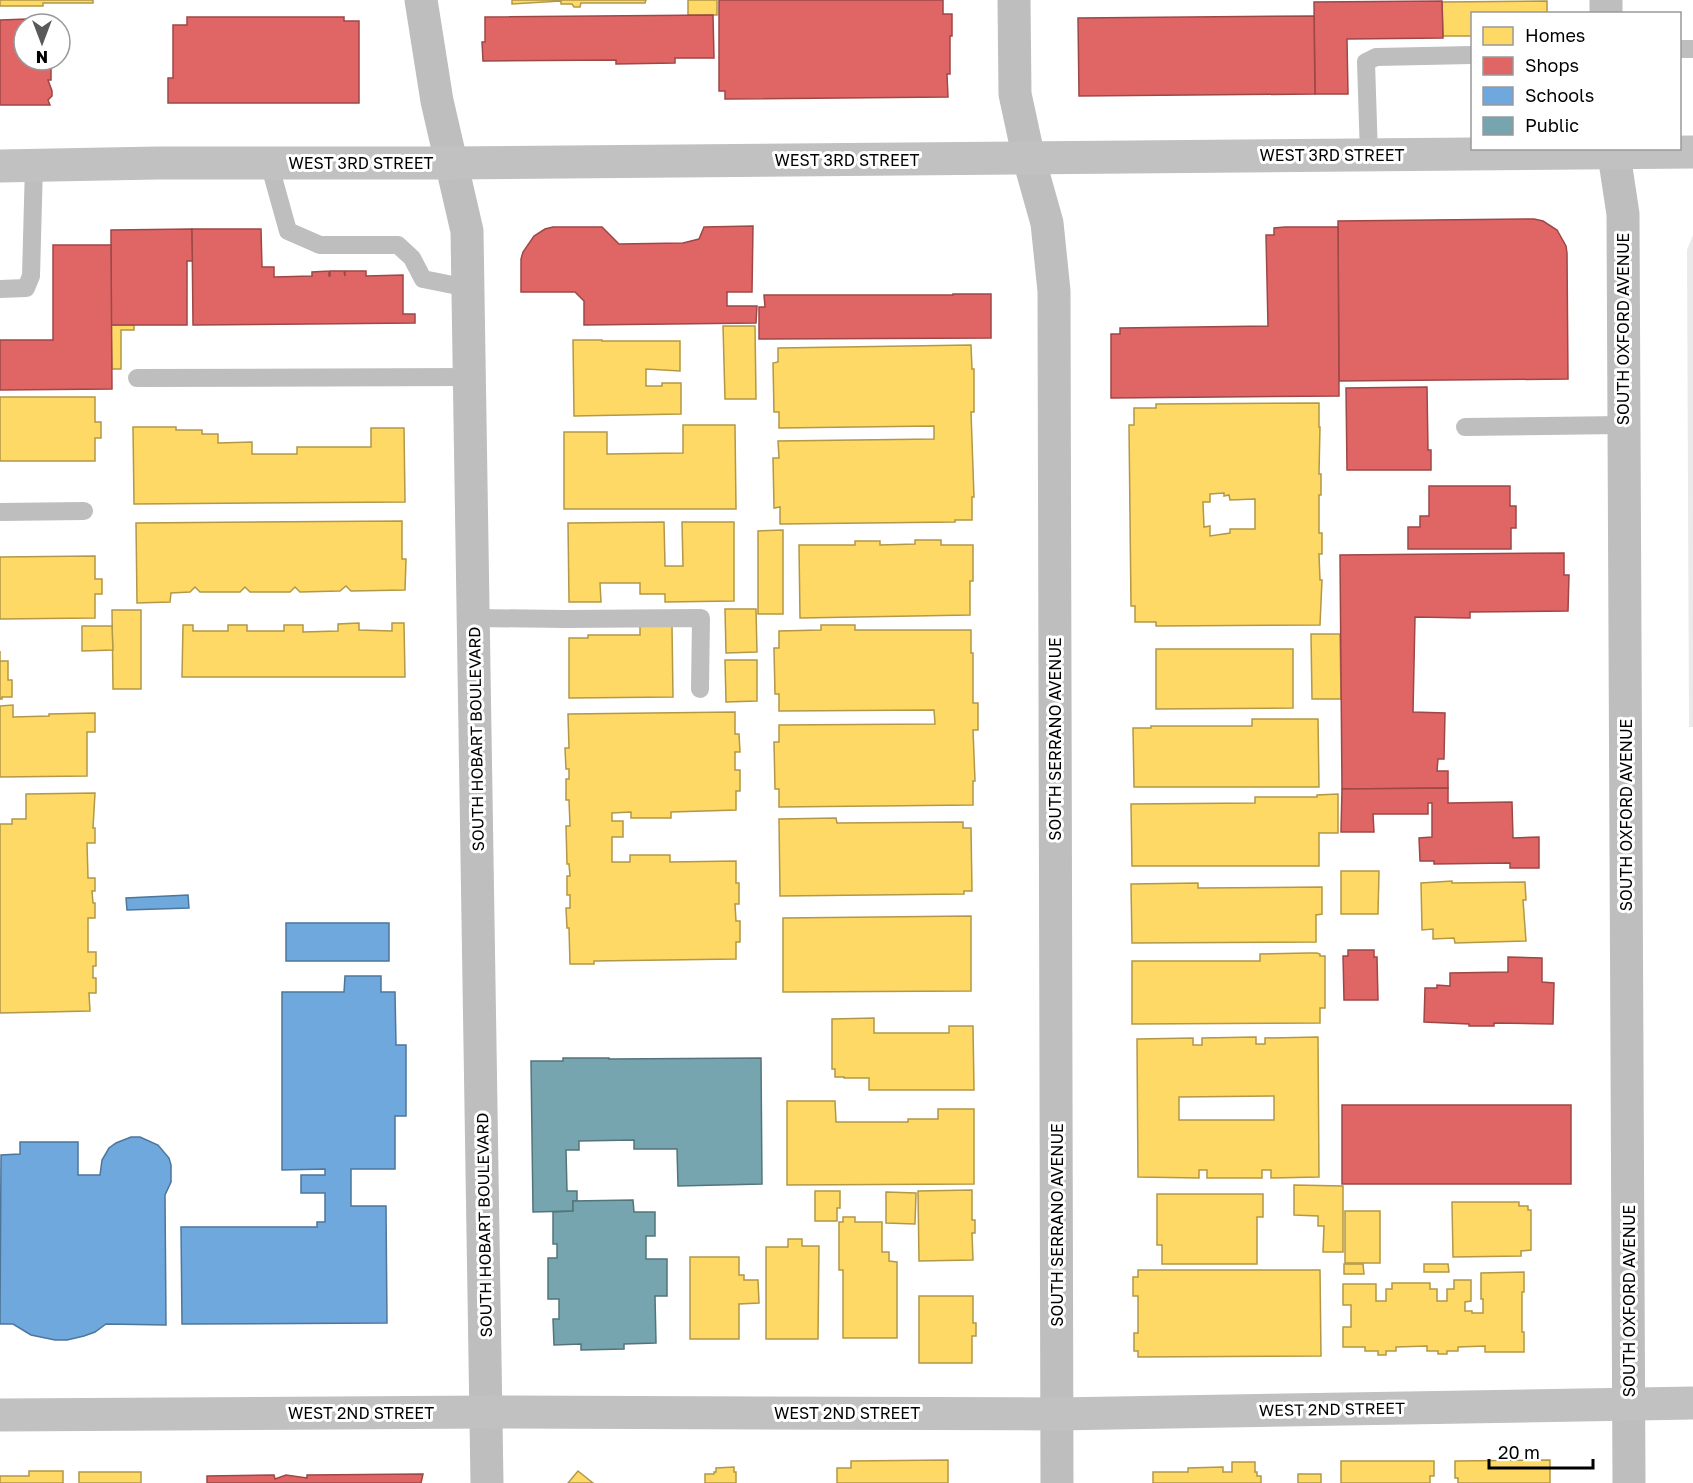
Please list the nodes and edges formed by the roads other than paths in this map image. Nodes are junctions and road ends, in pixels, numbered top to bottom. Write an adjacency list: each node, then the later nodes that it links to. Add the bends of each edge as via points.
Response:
1 (421, 0): 9 (street, SOUTH HOBART BOULEVARD)
2 (1014, 0): 7 (street, SOUTH SERRANO AVENUE, via 1015,94)
3 (1471, 55): 6 (lane, via 1376,57 1366,63)
4 (1613, 151): 5 (main road, WEST 3RD STREET); 6 (main road, WEST 3RD STREET); 16 (street, SOUTH OXFORD AVENUE, via 1623,214)
5 (1693, 152)
6 (1369, 155): 7 (main road, WEST 3RD STREET)
7 (1029, 159): 9 (main road, WEST 3RD STREET); 25 (street, SOUTH SERRANO AVENUE, via 1047,222 1054,291)
8 (269, 163): 9 (main road, WEST 3RD STREET); 10 (main road, WEST 3RD STREET); 12 (lane, via 288,231 320,245 398,245 412,258 423,279)
9 (451, 163): 12 (street, SOUTH HOBART BOULEVARD, via 467,224)
10 (34, 165): 11 (main road, WEST 3RD STREET); 13 (lane, via 31,276 26,288)
11 (0, 166)
12 (468, 288): 14 (street, SOUTH HOBART BOULEVARD)
13 (0, 289)
14 (470, 377): 15 (lane); 20 (street, SOUTH HOBART BOULEVARD)
15 (137, 378)
16 (1623, 425): 17 (lane); 23 (street, SOUTH OXFORD AVENUE)
17 (1465, 427)
18 (84, 511): 19 (lane)
19 (0, 512)
20 (474, 618): 21 (lane, via 701,618); 24 (street, SOUTH HOBART BOULEVARD)
21 (700, 689)
22 (1693, 1403): 23 (main road, WEST 2ND STREET)
23 (1629, 1404): 25 (main road, WEST 2ND STREET); 29 (street, SOUTH OXFORD AVENUE)
24 (487, 1412): 25 (main road, WEST 2ND STREET); 26 (main road, WEST 2ND STREET); 27 (street, SOUTH HOBART BOULEVARD)
25 (1057, 1414): 28 (street, SOUTH SERRANO AVENUE)
26 (0, 1415)
27 (487, 1483)
28 (1058, 1483)
29 (1629, 1483)

